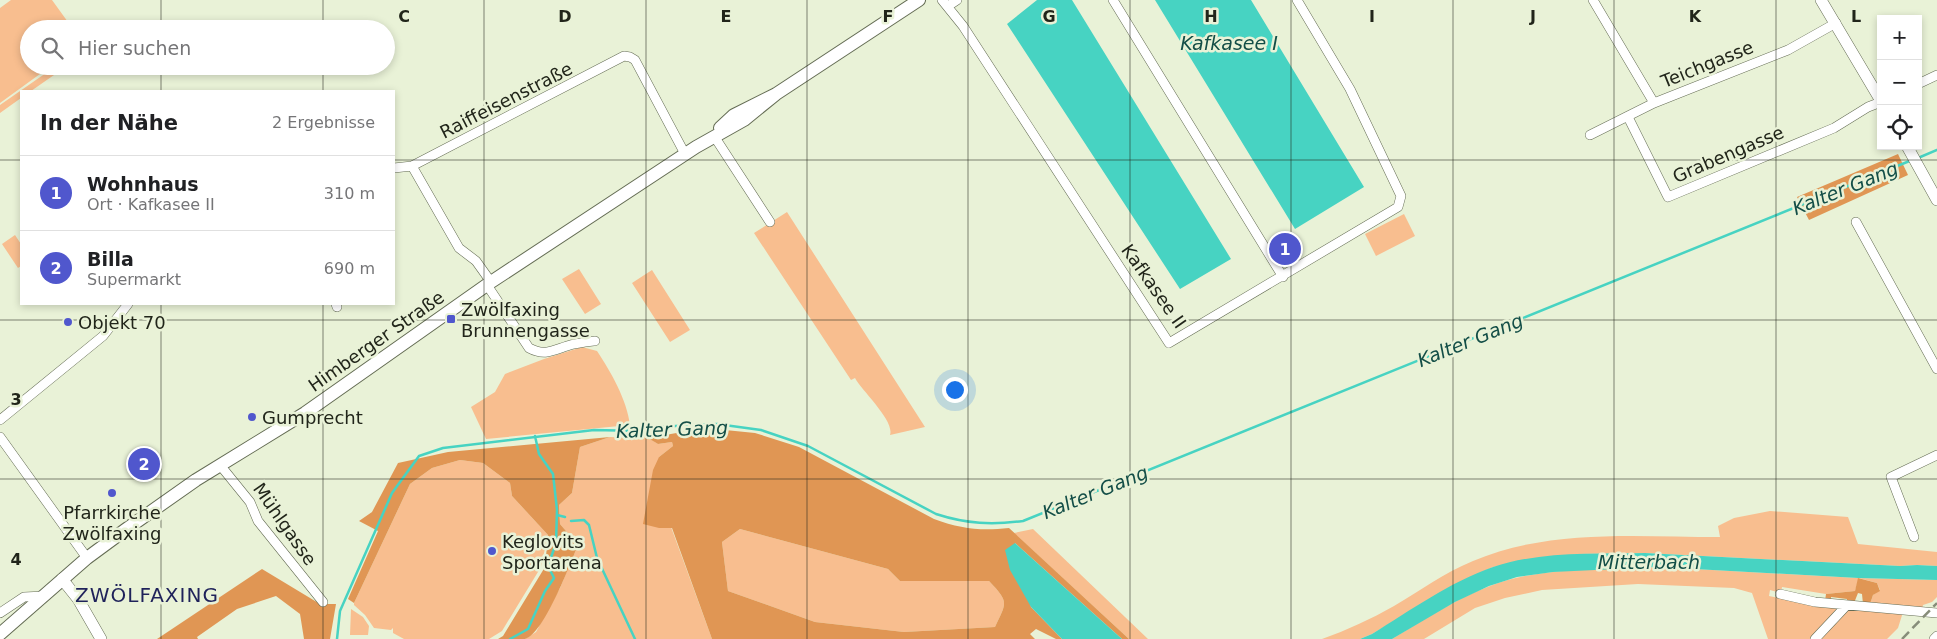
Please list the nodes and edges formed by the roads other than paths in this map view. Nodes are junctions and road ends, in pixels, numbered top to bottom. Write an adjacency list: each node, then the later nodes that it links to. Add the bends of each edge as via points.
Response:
1 (919, 0): 16 (main road, Himberger Straße, via 776,94 734,115)
2 (957, 0): 7 (street, Kafkasee II)
3 (1113, 0): 24 (street)
4 (1297, 0): 24 (street, via 1350,89 1401,196 1398,207)
5 (1593, 0): 12 (street)
6 (1821, 0): 8 (street)
7 (945, 3): 24 (street, Kafkasee II, via 1169,343)
8 (1836, 23): 11 (street); 12 (street, Teichgasse, via 1788,50)
9 (1937, 75): 10 (street)
10 (1922, 82)
11 (1877, 95)
12 (1654, 103): 14 (street, Teichgasse)
13 (1877, 104): 14 (street, Grabengasse, via 1834,128 1668,196)
14 (1628, 117): 15 (street, Teichgasse)
15 (1590, 135)
16 (714, 136): 18 (main road, Himberger Straße); 22 (street)
17 (1909, 150): 21 (street)
18 (685, 154): 19 (street, Raiffeisenstraße, via 635,60 624,56); 25 (main road, Himberger Straße)
19 (412, 166): 20 (street, Raiffeisenstraße); 25 (street, via 459,248 476,261)
20 (395, 168)
21 (1937, 200)
22 (770, 222)
23 (1856, 222): 28 (street)
24 (1283, 277)
25 (489, 284): 27 (street, via 530,348 547,354); 32 (main road, Himberger Straße, via 305,413)
26 (127, 305): 29 (street, via 103,336)
27 (595, 341)
28 (1937, 368)
29 (0, 420)
30 (0, 437): 34 (street)
31 (1937, 455): 33 (street, via 1891,477)
32 (220, 465): 34 (main road, Himberger Straße); 38 (street, Mühlgasse, via 250,502 258,521)
33 (1914, 537)
34 (87, 558): 35 (main road, Himberger Straße)
35 (62, 579): 37 (main road, Himberger Straße); 44 (street, via 78,599)
36 (1780, 594): 39 (street)
37 (44, 596): 40 (street, via 24,597); 42 (main road, Himberger Straße)
38 (323, 602)
39 (1847, 606): 41 (street); 45 (street)
40 (0, 613)
41 (1937, 613)
42 (0, 634)
43 (1937, 636): 46 (street)
44 (100, 639)
45 (1815, 639)
46 (1934, 639)

